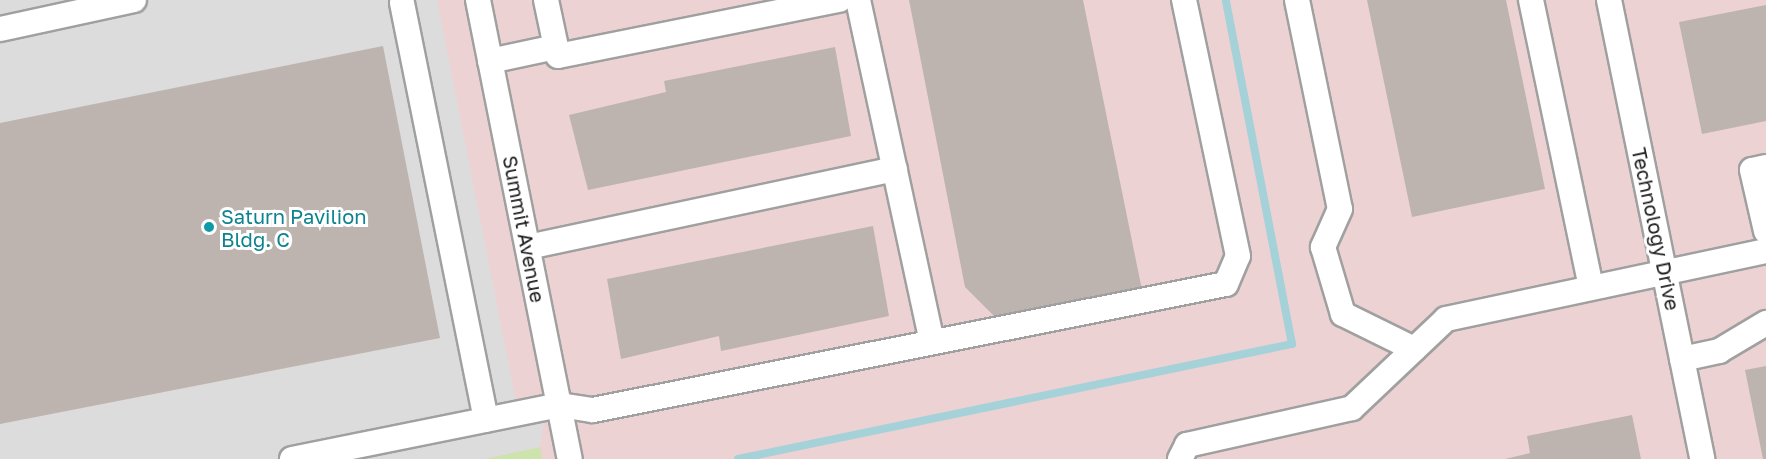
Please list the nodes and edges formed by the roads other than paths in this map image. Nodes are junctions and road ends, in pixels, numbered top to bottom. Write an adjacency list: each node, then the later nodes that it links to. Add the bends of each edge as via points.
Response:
1 (134, 0): 11 (street)
2 (478, 0): 13 (street, Summit Avenue)
3 (546, 0): 12 (street)
4 (839, 0): 12 (street, via 558,56)
5 (858, 0): 15 (street)
6 (1184, 0): 22 (street, via 1238,256 1226,284)
7 (1297, 0): 23 (street, via 1340,209 1323,247 1343,314)
8 (1531, 0): 20 (street)
9 (1609, 0): 19 (street, Technology Drive)
10 (406, 1): 26 (street)
11 (0, 29)
12 (556, 47): 13 (street)
13 (490, 61): 17 (street, Summit Avenue)
14 (1766, 167): 16 (street, via 1752,170)
15 (895, 169): 17 (street); 22 (street)
16 (1766, 231)
17 (528, 247): 25 (street, Summit Avenue)
18 (1766, 251): 19 (street)
19 (1665, 271): 20 (street); 24 (street, Technology Drive)
20 (1591, 287): 23 (street, via 1446,320)
21 (1766, 323): 24 (street, via 1719,351)
22 (932, 342): 25 (street, via 593,410)
23 (1414, 349): 29 (street, via 1352,408 1187,445)
24 (1682, 359): 30 (street, Technology Drive)
25 (560, 405): 26 (street); 28 (street, Summit Avenue)
26 (486, 420): 27 (street)
27 (292, 459)
28 (570, 459)
29 (1180, 459)
30 (1702, 459)

